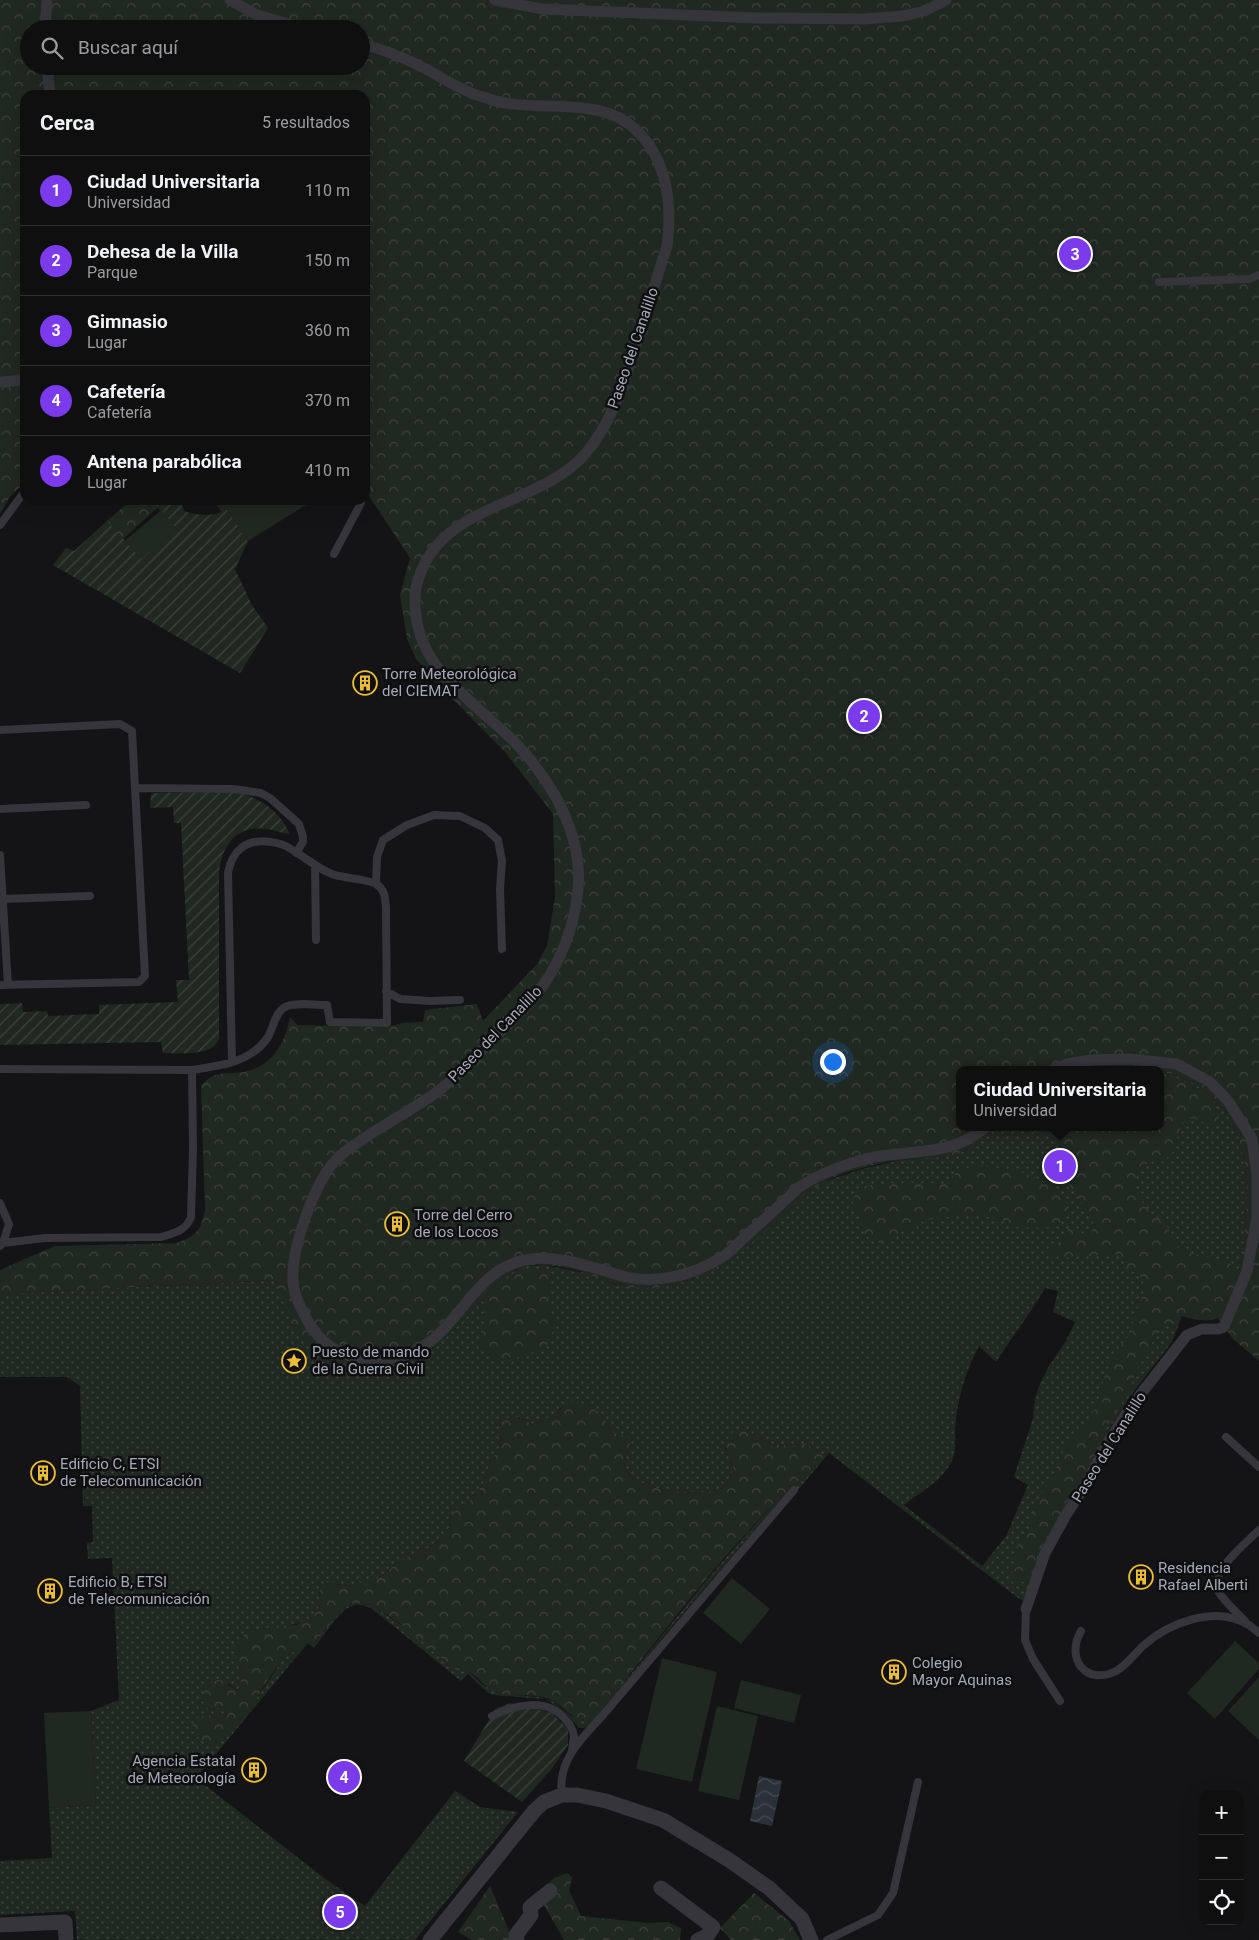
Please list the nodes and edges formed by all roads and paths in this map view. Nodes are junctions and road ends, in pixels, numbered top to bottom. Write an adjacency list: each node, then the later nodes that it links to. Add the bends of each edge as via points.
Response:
1 (48, 0): 5 (street)
2 (230, 0): 6 (street, via 255,14)
3 (495, 0): 4 (street, via 542,9 864,19 903,16 924,11)
4 (946, 0)
5 (46, 20)
6 (275, 20)
7 (370, 47): 37 (street, Paseo del Canalillo, via 420,66 480,96 504,103 590,108 614,114 638,131 661,167 668,190 669,228 667,246 624,383 608,422 586,453 543,484 449,532 421,570 416,586 415,610 427,654 460,691 523,751 559,801 576,847 578,889 571,926 562,948 548,978 534,996 457,1076 347,1149 323,1178 299,1237 292,1279 296,1298 314,1332 326,1344 363,1360 392,1359 414,1353 449,1325 488,1277 513,1263 528,1259 566,1262 634,1279 683,1274 722,1258 811,1178 886,1155 941,1150 958,1145)
8 (48, 75): 9 (street)
9 (49, 90)
10 (1259, 275): 11 (lane, via 1249,279)
11 (1160, 282)
12 (20, 380): 13 (street)
13 (0, 382)
14 (20, 498): 16 (lane)
15 (360, 505): 17 (lane)
16 (0, 525)
17 (334, 554)
18 (0, 730): 19 (lane, via 120,724 132,731)
19 (135, 788): 22 (lane, via 234,789 261,793 298,824 303,842); 30 (lane, via 145,976 139,982)
20 (86, 806): 21 (lane)
21 (0, 809)
22 (296, 853): 24 (lane); 33 (lane, via 284,845 257,841 244,845 230,861)
23 (0, 855): 27 (lane)
24 (315, 866): 25 (lane, via 338,876); 28 (lane)
25 (376, 883): 29 (lane, via 377,857 383,840 407,824 434,815 460,816 485,828 498,840 502,861); 31 (lane, via 384,892 386,907)
26 (90, 896): 27 (lane)
27 (3, 899): 30 (lane)
28 (316, 940)
29 (502, 949)
30 (4, 985)
31 (386, 991): 32 (lane, via 400,1000); 33 (lane, via 387,1023 330,1022 328,1005 285,1007 279,1012 267,1038 250,1055)
32 (460, 1000)
33 (232, 1062): 36 (lane)
34 (1062, 1066): 44 (street, Paseo del Canalillo, via 1091,1060 1130,1058 1177,1064 1210,1082 1230,1102 1252,1139 1258,1174 1257,1216 1247,1271 1224,1326 1188,1335 1129,1409 1045,1553)
35 (0, 1069): 36 (lane)
36 (192, 1070): 39 (lane, via 193,1149 188,1225 161,1237 45,1238)
37 (981, 1131)
38 (0, 1203): 39 (lane, via 8,1224)
39 (2, 1244)
40 (1226, 1438): 41 (lane)
41 (1259, 1468)
42 (794, 1490): 50 (lane)
43 (1259, 1530): 45 (lane, via 1222,1568 1216,1581 1217,1590)
44 (1026, 1609): 48 (lane, via 1025,1640 1033,1659)
45 (1247, 1624): 46 (lane, via 1216,1616 1180,1623 1154,1637 1116,1671 1095,1675 1077,1662 1074,1648); 47 (lane)
46 (1081, 1631)
47 (1259, 1633)
48 (1060, 1701)
49 (492, 1716): 50 (lane, via 524,1705 548,1707 560,1713 569,1724 574,1736)
50 (571, 1753): 52 (lane, via 561,1774)
51 (918, 1782): 61 (lane, via 893,1893 878,1916)
52 (562, 1795): 57 (street, via 544,1802 535,1810); 60 (street, via 577,1794 606,1801 663,1820 730,1860 769,1888 802,1919)
53 (661, 1888): 59 (street, via 713,1928)
54 (550, 1890): 58 (street, via 530,1907 531,1915 516,1935)
55 (0, 1925): 56 (street, via 64,1922)
56 (66, 1940)
57 (430, 1940)
58 (517, 1940)
59 (698, 1940)
60 (811, 1940)
61 (827, 1940)

